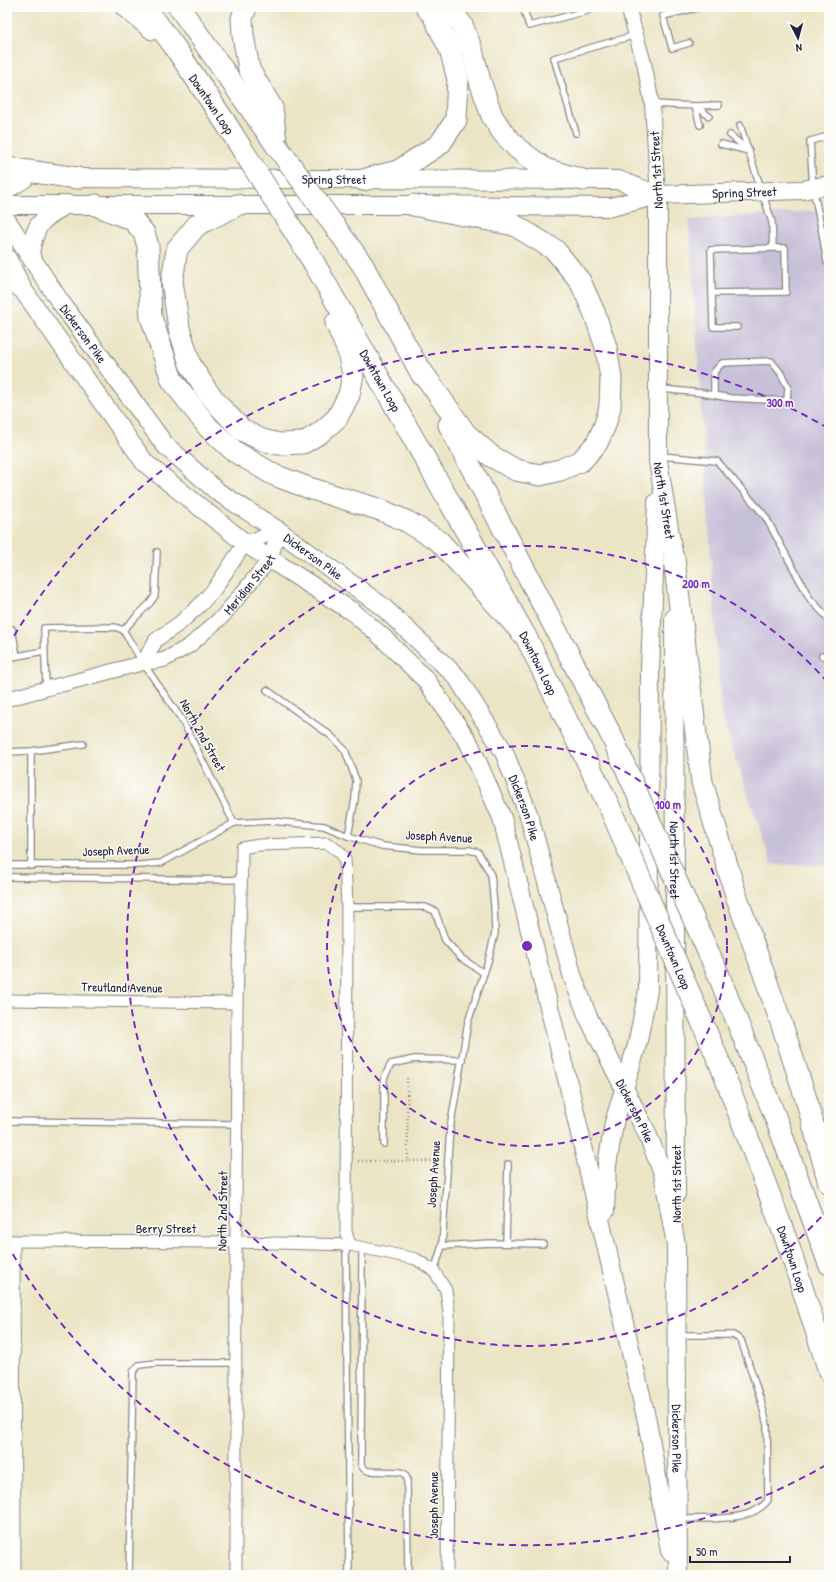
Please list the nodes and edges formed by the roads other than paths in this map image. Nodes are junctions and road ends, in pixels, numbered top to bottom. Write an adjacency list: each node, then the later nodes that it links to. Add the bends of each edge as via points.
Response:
1 (126, 7): 13 (highway)
2 (144, 7): 13 (highway, Downtown Loop)
3 (179, 7): 24 (highway)
4 (246, 7): 24 (highway, via 242,18 242,36 249,69 272,108)
5 (426, 7): 28 (highway, via 450,49 458,79 456,120 440,144 398,170)
6 (449, 7): 29 (highway, via 462,25 492,116 503,133 545,169)
7 (523, 7): 8 (lane, via 529,26 587,11)
8 (585, 7)
9 (628, 7): 11 (street, North 1st Street)
10 (701, 7): 12 (lane, via 663,16 672,48)
11 (636, 35): 14 (street, North 1st Street); 20 (lane, via 554,58)
12 (689, 43)
13 (174, 46): 46 (highway, Downtown Loop, bridge)
14 (652, 104): 16 (lane); 33 (street, North 1st Street)
15 (719, 105): 16 (lane)
16 (694, 106): 17 (lane); 18 (lane)
17 (709, 116)
18 (700, 125)
19 (740, 125): 25 (lane)
20 (576, 133)
21 (730, 135): 25 (lane)
22 (829, 136): 30 (lane, via 810,141)
23 (721, 144): 25 (lane)
24 (276, 145): 51 (highway, bridge, via 362,264)
25 (749, 151): 32 (lane)
26 (13, 175): 27 (highway); 31 (main road)
27 (77, 178): 28 (main road, Spring Street)
28 (363, 180): 29 (main road, Spring Street)
29 (583, 180): 33 (main road, Spring Street, via 618,180)
30 (821, 186): 32 (main road, Spring Street, via 802,190); 41 (lane)
31 (7, 189)
32 (761, 191): 33 (main road, Spring Street); 42 (lane, via 772,222)
33 (658, 195): 38 (main road, Spring Street, via 611,207); 52 (main road, North 1st Street)
34 (7, 204): 35 (main road, Spring Street)
35 (67, 204): 36 (main road, Spring Street); 43 (main road, via 42,220 35,230)
36 (96, 205): 37 (main road, Spring Street); 63 (highway, via 133,220 144,233 148,246 151,317 169,373 208,427 234,451 274,475 381,510 408,522 439,541)
37 (237, 205): 38 (main road, Spring Street); 46 (highway, via 198,226 177,249 172,281 179,328 190,364 207,391 242,430 262,440 279,444 302,443 320,434 337,418 349,395 353,375 348,351)
38 (412, 205): 51 (highway, via 514,225 555,250 580,281 594,312 606,347 611,378 610,407 597,443 581,461 540,475 516,470 491,456 466,434)
39 (7, 221): 43 (main road, Dickerson Pike)
40 (829, 231): 41 (lane)
41 (822, 232): 45 (lane)
42 (772, 248): 49 (lane, via 711,250); 49 (lane, via 785,248 786,292)
43 (30, 254): 55 (main road, Dickerson Pike, via 60,300 165,445 218,492)
44 (7, 258): 48 (main road)
45 (827, 262)
46 (318, 269): 63 (highway, Downtown Loop)
47 (7, 279): 48 (main road, Dickerson Pike)
48 (23, 290): 56 (main road, Dickerson Pike, via 145,463)
49 (712, 293): 50 (lane, via 712,327)
50 (737, 327)
51 (416, 363): 102 (highway, bridge, via 611,735 719,976 776,1119)
52 (658, 389): 53 (lane); 54 (main road, North 1st Street)
53 (714, 395): 53 (lane, via 787,401 788,387 771,361 722,362 714,372)
54 (658, 456): 60 (lane, via 717,461 766,516 810,599)
55 (279, 531): 56 (street, Meridian Street); 58 (street, Meridian Street); 87 (main road, Dickerson Pike, via 383,607 457,677 504,752 529,816 573,978 588,1017)
56 (245, 543): 58 (main road, Dickerson Pike); 69 (street, Meridian Street, via 215,588 180,623 156,640)
57 (157, 552): 62 (lane, via 155,596)
58 (270, 559): 69 (street, Meridian Street, via 223,616 189,646 164,660); 93 (main road, Dickerson Pike, via 353,612 380,635 426,680 469,744 502,818)
59 (674, 559): 87 (main road, North 1st Street, via 658,461 650,670 648,990 637,1045); 92 (highway, via 702,782 736,895 807,1102); 99 (main road, North 1st Street)
60 (829, 619)
61 (7, 630): 65 (lane, via 12,629)
62 (123, 630): 64 (lane, via 115,627 44,628); 69 (lane, North 2nd Street)
63 (526, 636): 107 (highway, Downtown Loop, bridge, via 610,808 721,1066 788,1244)
64 (44, 651): 65 (lane); 70 (lane)
65 (17, 656): 68 (lane)
66 (822, 656): 67 (lane)
67 (829, 656)
68 (7, 658)
69 (143, 663): 70 (street, Meridian Street); 76 (lane, North 2nd Street, via 182,720)
70 (46, 689): 72 (street, Meridian Street)
71 (267, 690): 77 (lane, via 330,735 345,750 356,780)
72 (7, 700)
73 (83, 744): 74 (lane)
74 (31, 751): 75 (lane); 79 (lane)
75 (7, 752)
76 (234, 823): 77 (lane, Joseph Avenue, via 270,821 324,826); 79 (lane, Joseph Avenue, via 161,863)
77 (348, 836): 83 (lane, Joseph Avenue, via 382,846 478,852 491,874 494,905 495,933)
78 (7, 865): 79 (lane, Joseph Avenue)
79 (31, 866)
80 (7, 877): 81 (lane)
81 (242, 880): 82 (street, North 2nd Street, via 242,848 327,843 345,859); 85 (street, North 2nd Street)
82 (347, 907): 83 (lane, via 425,907 434,911 445,940 461,958); 98 (street)
83 (484, 973): 86 (lane, Joseph Avenue, via 468,1022)
84 (7, 1000): 85 (street, Treutland Avenue)
85 (237, 1003): 89 (street, North 2nd Street)
86 (462, 1060): 90 (lane, via 415,1059 392,1064 384,1078); 100 (lane, Joseph Avenue, via 450,1129)
87 (624, 1089): 93 (main road, North 1st Street, via 614,1123 607,1165); 99 (main road, Dickerson Pike, via 646,1131 663,1173)
88 (7, 1121): 89 (lane)
89 (237, 1124): 95 (street, North 2nd Street)
90 (384, 1144)
91 (508, 1164): 96 (lane)
92 (829, 1183)
93 (604, 1233): 116 (main road, Dickerson Pike, via 647,1421)
94 (10, 1241): 95 (street, Berry Street); 105 (street)
95 (236, 1242): 98 (street, Berry Street); 106 (street, North 2nd Street)
96 (506, 1243): 97 (lane); 100 (lane)
97 (543, 1244)
98 (348, 1245): 101 (street, Joseph Avenue); 113 (lane)
99 (676, 1245): 104 (main road, Dickerson Pike)
100 (442, 1246): 103 (lane, Joseph Avenue)
101 (362, 1247): 103 (street, Joseph Avenue, via 416,1259); 114 (lane, via 361,1465 368,1471 405,1474)
102 (829, 1264)
103 (434, 1271): 115 (street, Joseph Avenue, via 446,1290 449,1312)
104 (676, 1335): 109 (main road, Dickerson Pike); 109 (lane, via 733,1335 741,1340 767,1425 768,1500 764,1506 751,1514)
105 (11, 1353): 108 (street)
106 (235, 1362): 111 (lane, via 139,1365 133,1372); 112 (street, North 2nd Street)
107 (829, 1371)
108 (11, 1519): 110 (street)
109 (678, 1519): 117 (main road, Dickerson Pike)
110 (15, 1575)
111 (129, 1575)
112 (236, 1575)
113 (349, 1575)
114 (408, 1575)
115 (447, 1575)
116 (674, 1575)
117 (678, 1575)

